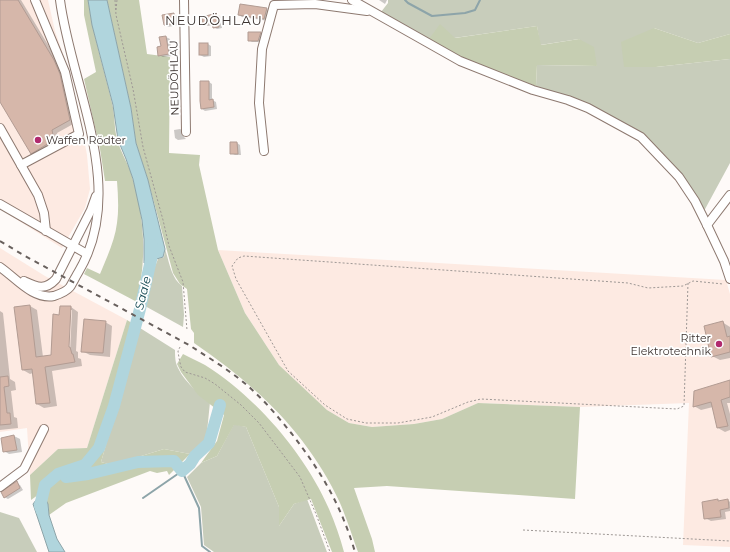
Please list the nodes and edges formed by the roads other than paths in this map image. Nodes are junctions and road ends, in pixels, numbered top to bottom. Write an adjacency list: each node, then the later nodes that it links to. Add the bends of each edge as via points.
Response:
1 (36, 0): 9 (street, via 65,72 79,134)
2 (60, 0): 10 (street, via 95,154)
3 (184, 0): 7 (street, NEUDÖHLAU)
4 (352, 0): 5 (street)
5 (372, 11): 8 (street, via 315,4 274,5 262,49 260,103); 13 (street, via 460,61 533,90 588,108 641,137 679,178)
6 (0, 128): 9 (street)
7 (186, 132)
8 (264, 151)
9 (23, 168): 14 (street, via 38,195)
10 (98, 191): 15 (street); 16 (street, via 97,224)
11 (730, 195): 13 (street)
12 (0, 204): 14 (street)
13 (707, 225): 19 (street, via 724,261)
14 (46, 231): 15 (street)
15 (73, 246): 16 (street); 18 (street, via 56,279 45,287 34,286)
16 (87, 254): 18 (street, via 69,288 58,295 42,296)
17 (0, 267): 18 (street)
18 (7, 272)
19 (726, 281)
20 (44, 429): 21 (street, via 24,469)
21 (0, 487)

